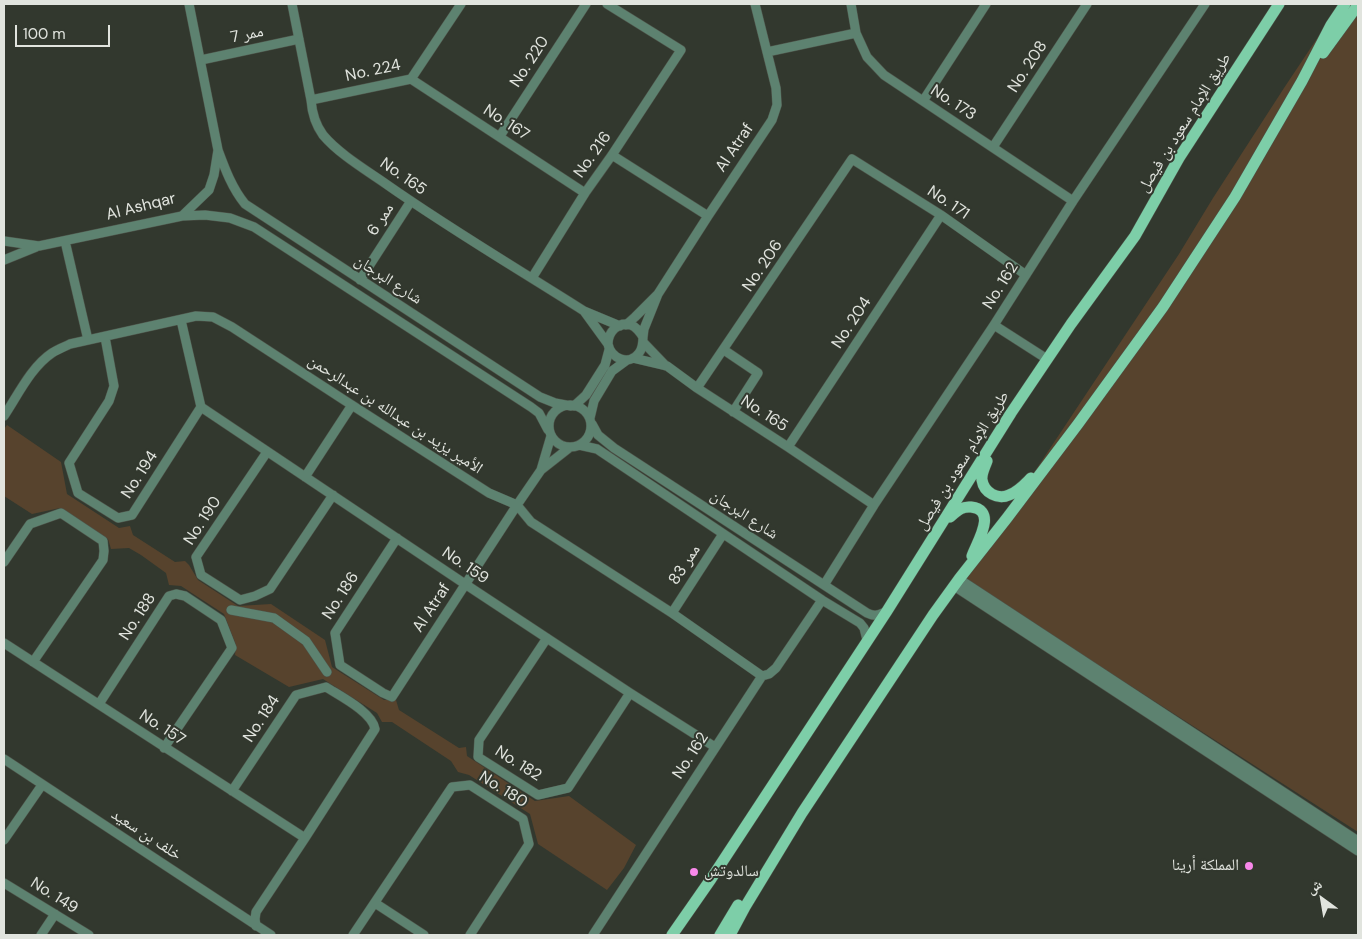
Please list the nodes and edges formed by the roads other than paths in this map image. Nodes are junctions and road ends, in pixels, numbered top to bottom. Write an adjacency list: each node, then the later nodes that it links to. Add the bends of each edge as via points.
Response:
1 (189, 4): 17 (street, Al Ashqar)
2 (292, 4): 15 (street, No. 165)
3 (461, 4): 18 (street, No. 224)
4 (586, 4): 22 (street, No. 220)
5 (607, 4): 25 (street, No. 216, via 681,50)
6 (755, 4): 16 (street, Al Atraf)
7 (851, 4): 14 (street, No. 173)
8 (986, 4): 21 (street)
9 (1087, 4): 23 (street, No. 208)
10 (1205, 4): 29 (street, No. 162)
11 (1279, 4): 51 (main road, طريق الإمام سعود بن فيصل, via 1179,158 1135,236)
12 (1344, 4): 19 (main road)
13 (1358, 5): 19 (main road)
14 (856, 33): 16 (street); 21 (street, No. 173, via 867,57 884,75)
15 (299, 39): 17 (street, ممر 7); 20 (street, No. 165)
16 (768, 52): 32 (street, Al Atraf, via 776,88 777,106 772,120)
17 (201, 60): 24 (street, Al Ashqar)
18 (411, 78): 20 (street, No. 224); 22 (street, No. 167)
19 (1302, 81): 66 (main road, via 1234,197 1163,307)
20 (311, 100): 28 (street, No. 165, via 316,124 324,136 343,154)
21 (923, 101): 23 (street, No. 173)
22 (500, 136): 27 (street, No. 167)
23 (993, 147): 29 (street, No. 173)
24 (218, 150): 31 (street, Al Ashqar, via 209,190); 39 (street, شارع البرجان, via 237,194 245,204)
25 (612, 155): 27 (street, No. 216); 32 (street)
26 (852, 160): 30 (street, No. 171); 49 (street, No. 206)
27 (585, 193): 38 (street, No. 216)
28 (411, 201): 38 (street, No. 165); 39 (street, ممر 6)
29 (1073, 201): 37 (street, No. 162)
30 (941, 215): 37 (street, No. 171); 63 (street, No. 204)
31 (182, 216): 34 (street, Al Ashqar); 61 (street, شارع البرجان, via 230,218 254,227 531,406 539,413)
32 (708, 216): 40 (street, Al Atraf)
33 (4, 241): 35 (street, Al Ashqar)
34 (65, 241): 35 (street, Al Ashqar); 46 (street)
35 (39, 246): 36 (street)
36 (4, 260)
37 (1026, 275): 44 (street, No. 162)
38 (532, 278): 41 (street, No. 165)
39 (360, 280): 55 (street, شارع البرجان, via 540,396)
40 (658, 294): 43 (street, Al Atraf); 47 (street, Al Atraf)
41 (584, 311): 43 (street); 48 (street)
42 (181, 320): 45 (street, الأمير يزيد بن عبدالله بن عبدالرحمن); 54 (street, الأمير يزيد بن عبدالله بن عبدالرحمن, via 196,316 214,317); 56 (street)
43 (623, 325): 47 (street, via 636,328); 48 (street, via 610,333)
44 (994, 325): 51 (street); 71 (street, No. 162)
45 (105, 337): 46 (street, الأمير يزيد بن عبدالله بن عبدالرحمن); 56 (street, No. 194, via 114,386 109,401 69,463 78,493 118,518 132,515)
46 (88, 340): 58 (street, الأمير يزيد بن عبدالله بن عبدالرحمن, via 52,353 30,375)
47 (643, 340): 50 (street, via 639,353); 52 (street)
48 (609, 347): 50 (street, via 618,358); 55 (street, via 605,365 586,395)
49 (724, 350): 53 (street, No. 206); 57 (street, via 758,373)
50 (630, 359): 52 (street, No. 165); 59 (street, via 612,371 594,401)
51 (1047, 359): 60 (main road, طريق الإمام سعود بن فيصل)
52 (667, 366): 53 (street, No. 165)
53 (697, 388): 57 (street, No. 165)
54 (352, 405): 68 (street); 70 (street, الأمير يزيد بن عبدالله بن عبدالرحمن, via 489,493)
55 (573, 406): 59 (street, شارع البرجان, via 584,409); 61 (street, via 559,408 554,413 550,419)
56 (201, 407): 65 (street, No. 159)
57 (734, 412): 63 (street, No. 165)
58 (4, 416)
59 (591, 421): 62 (street, via 589,436); 79 (street, شارع البرجان, via 598,435 614,448)
60 (1003, 428): 66 (main road, via 982,473 988,492 1009,496); 72 (main road, طريق الإمام سعود بن فيصل)
61 (550, 433): 64 (street, شارع البرجان, via 562,447); 67 (street)
62 (579, 445): 64 (street); 73 (street, شارع البرجان, via 597,449)
63 (788, 447): 71 (street, No. 165)
64 (569, 448): 67 (street)
65 (267, 452): 68 (street, No. 159); 69 (street, No. 190, via 196,557 201,575 240,600 270,589)
66 (1048, 463): 76 (main road)
67 (541, 470): 70 (street, Al Atraf)
68 (305, 477): 69 (street, No. 159)
69 (333, 495): 74 (street, No. 159)
70 (517, 505): 78 (street, Al Atraf); 83 (street, الأمير يزيد بن عبدالله بن عبدالرحمن, via 531,522)
71 (874, 505): 79 (street, No. 162)
72 (944, 523): 76 (main road, via 964,507 983,513 984,530); 82 (main road, طريق الإمام سعود بن فيصل)
73 (723, 534): 80 (street, شارع البرجان); 83 (street, ممر 83)
74 (397, 538): 78 (street, No. 159); 90 (street, No. 186, via 335,633 340,664 392,697)
75 (4, 562): 87 (street, via 30,524 60,514 103,542 103,560)
76 (969, 566): 77 (main road)
77 (956, 583): 100 (street, via 974,591); 101 (street); 102 (main road, via 834,763)
78 (465, 584): 84 (street, No. 159); 90 (street, Al Atraf)
79 (824, 585): 82 (street, شارع البرجان, via 867,614 878,616)
80 (822, 600): 85 (street, شارع البرجان, via 860,623); 89 (street, No. 162, via 776,668)
81 (231, 610): 88 (street, via 274,618 306,641)
82 (887, 611): 85 (main road, طريق الإمام سعود بن فيصل)
83 (672, 613): 89 (street, الأمير يزيد بن عبدالله بن عبدالرحمن)
84 (547, 638): 91 (street, No. 159); 91 (street, No. 182, via 479,740 478,757 538,795 568,788)
85 (867, 640): 114 (main road, طريق الإمام سعود بن فيصل)
86 (4, 643): 87 (street, No. 157)
87 (33, 662): 92 (street, No. 157)
88 (327, 672)
89 (762, 676): 93 (street, No. 162)
90 (398, 687)
91 (630, 692): 93 (street, No. 159)
92 (99, 704): 94 (street, No. 157); 94 (street, No. 188, via 169,596 185,596 221,620 232,648)
93 (715, 747): 113 (street, No. 162)
94 (164, 748): 97 (street, No. 157)
95 (4, 759): 96 (street, خلف بن سعيد)
96 (42, 784): 99 (street); 106 (street, خلف بن سعيد)
97 (232, 791): 98 (street, No. 157); 98 (street, No. 184, via 296,695 326,687 365,713 375,728)
98 (305, 838): 106 (street, via 256,912)
99 (4, 840)
100 (1358, 841)
101 (1358, 851)
102 (777, 854): 115 (main road, via 749,889); 116 (main road)
103 (4, 883): 105 (street, No. 149)
104 (375, 903): 110 (street, No. 180); 111 (street); 112 (street, No. 180, via 452,787 470,785 523,819 529,844)
105 (55, 914): 107 (street); 108 (street, No. 149)
106 (256, 926): 109 (street, خلف بن سعيد)
107 (41, 935)
108 (89, 935)
109 (271, 935)
110 (353, 935)
111 (424, 935)
112 (470, 935)
113 (593, 935)
114 (672, 935)
115 (720, 935)
116 (730, 935)

